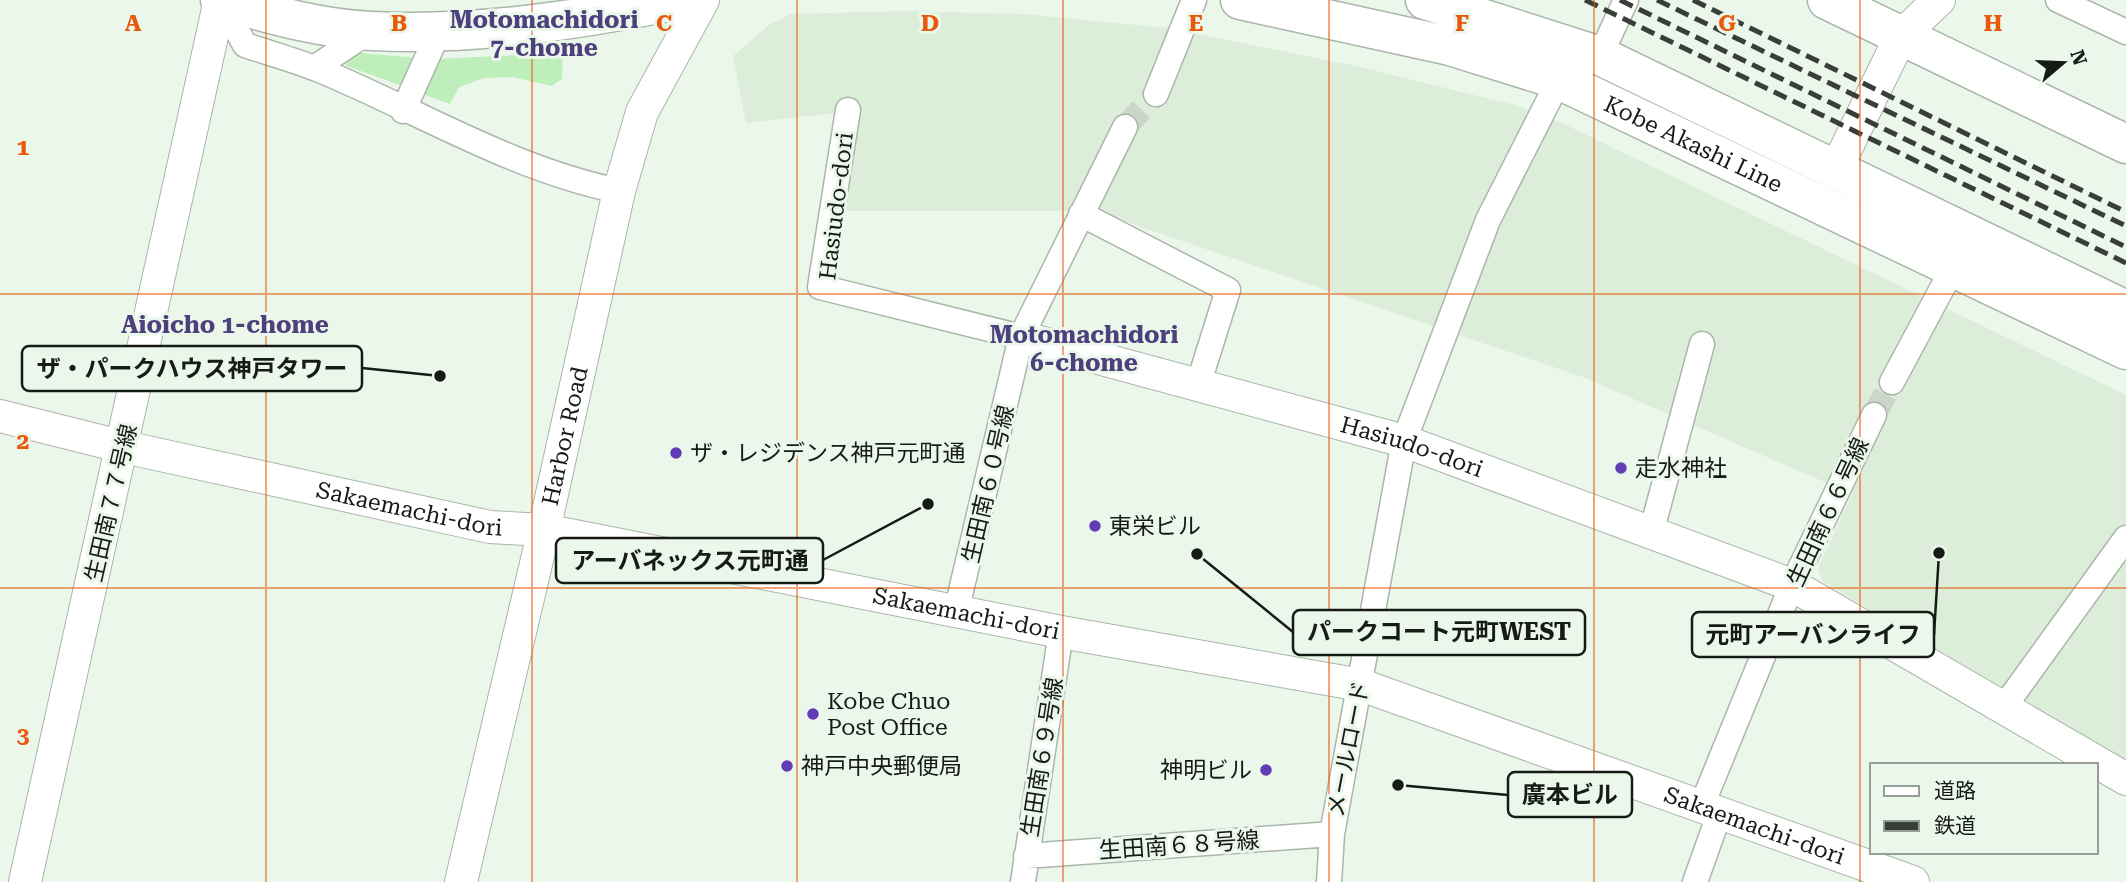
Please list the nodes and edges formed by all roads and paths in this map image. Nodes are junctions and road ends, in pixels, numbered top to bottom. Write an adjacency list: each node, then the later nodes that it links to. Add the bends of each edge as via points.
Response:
1 (220, 0): 13 (main road, via 306,22); 18 (street, via 246,45); 38 (street, 生田南７７号線)
2 (679, 0): 14 (main road, via 578,19)
3 (703, 0): 26 (street, Harbor Road, via 642,112)
4 (1194, 0): 20 (street)
5 (1240, 0): 19 (main road, Kobe Akashi Line, via 1450,46)
6 (1425, 0): 12 (main road, Kobe Akashi Line)
7 (1626, 0): 17 (street)
8 (1827, 0): 16 (main road)
9 (1939, 0): 16 (street)
10 (2058, 0): 11 (street)
11 (2087, 6): 15 (street)
12 (1478, 10): 17 (main road, Kobe Akashi Line)
13 (370, 31): 14 (main road); 18 (street)
14 (439, 31): 22 (street)
15 (2126, 32)
16 (1901, 36): 24 (main road); 25 (street)
17 (1600, 56): 19 (street); 25 (main road, Kobe Akashi Line)
18 (314, 68): 22 (street)
19 (1559, 80): 28 (main road, Kobe Akashi Line); 37 (street, メールロード, via 1488,220)
20 (1156, 94)
21 (848, 110): 30 (street, Hasiudo-dori, via 820,287)
22 (404, 111): 26 (street, via 538,167)
23 (1125, 127): 27 (street, 生田南６０号線)
24 (2126, 144)
25 (1835, 171): 29 (main road, Kobe Akashi Line)
26 (619, 191): 39 (street, Harbor Road)
27 (1082, 214): 30 (street, 生田南６０号線); 34 (street, via 1228,290)
28 (1954, 266): 32 (main road, Kobe Akashi Line); 33 (street)
29 (2126, 310)
30 (1021, 337): 34 (street, Hasiudo-dori); 43 (street, 生田南６０号線)
31 (1702, 344): 40 (street)
32 (2126, 350)
33 (1892, 382)
34 (1198, 386): 37 (street, Hasiudo-dori)
35 (1874, 415): 42 (street, 生田南６６号線)
36 (0, 416): 38 (street, Sakaemachi-dori)
37 (1404, 441): 40 (street, Hasiudo-dori); 45 (street, メールロード)
38 (124, 447): 39 (street, Sakaemachi-dori, via 490,527); 51 (street, 生田南７７号線)
39 (544, 530): 43 (street, Sakaemachi-dori); 52 (street, Harbor Road)
40 (1651, 533): 42 (street, Hasiudo-dori)
41 (2126, 538): 46 (street)
42 (1792, 585): 46 (street, Hasiudo-dori); 48 (street, 生田南６６号線)
43 (957, 612): 44 (street, Sakaemachi-dori)
44 (1061, 632): 45 (street, Sakaemachi-dori); 50 (street, 生田南６９号線)
45 (1361, 685): 48 (street, Sakaemachi-dori); 49 (street, メールロード)
46 (2004, 707): 47 (street, Hasiudo-dori)
47 (2126, 779)
48 (1711, 808): 55 (street, 生田南６６号線); 56 (street, Sakaemachi-dori)
49 (1332, 834): 50 (street, 生田南６８号線); 54 (street, メールロード)
50 (1026, 856): 53 (street, 生田南６９号線)
51 (25, 882)
52 (461, 882)
53 (1023, 882)
54 (1329, 882)
55 (1695, 882)
56 (1913, 882)

